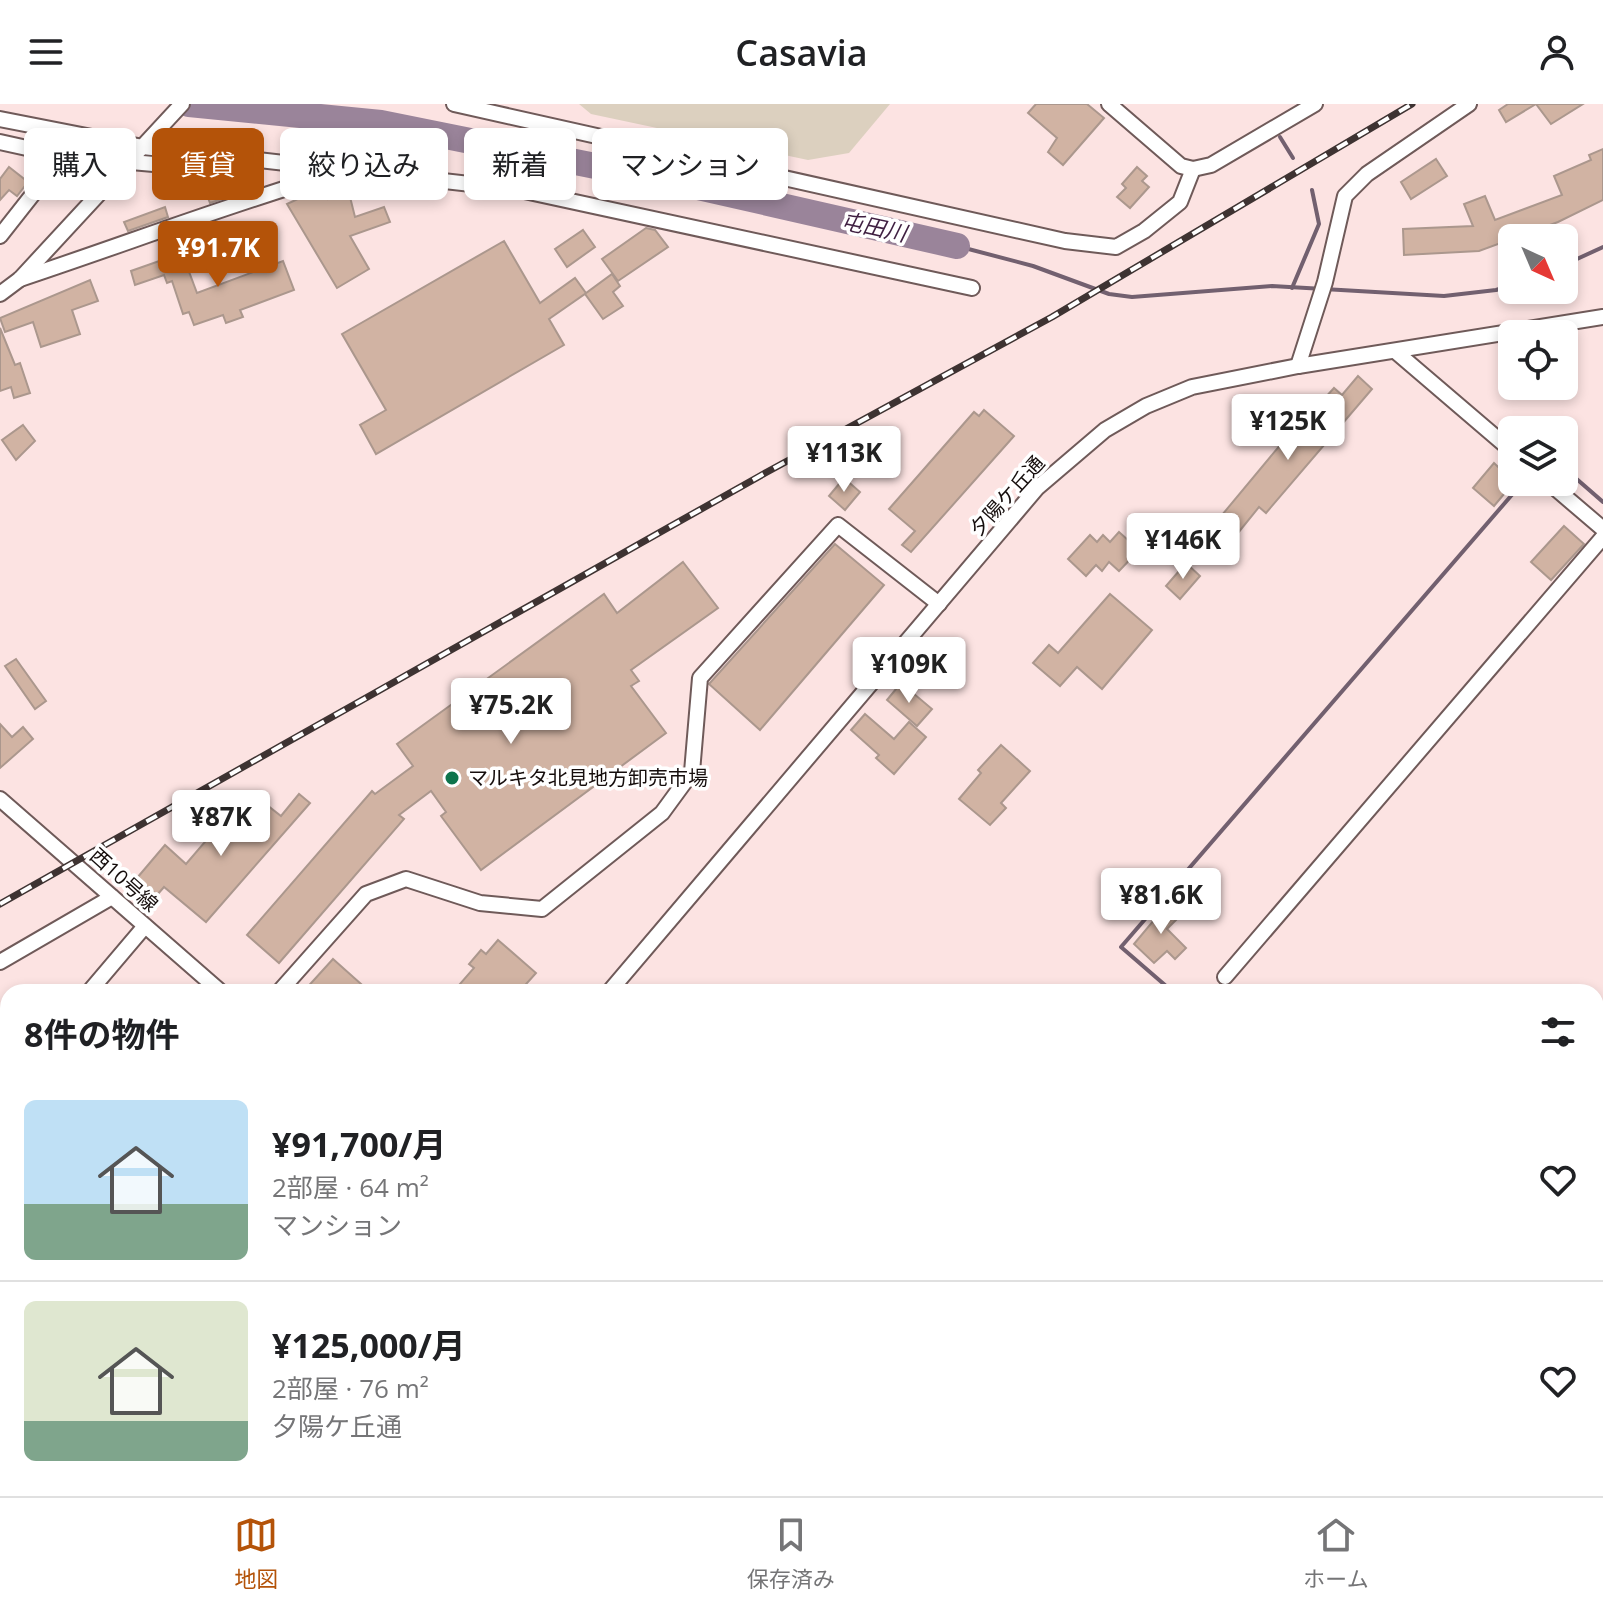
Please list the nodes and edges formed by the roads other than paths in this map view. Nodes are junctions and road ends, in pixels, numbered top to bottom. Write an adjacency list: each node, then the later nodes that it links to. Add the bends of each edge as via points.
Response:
1 (182, 104): 8 (street)
2 (454, 104): 12 (street, via 1065,241 1116,247 1180,202)
3 (1109, 104): 12 (street, via 1181,166)
4 (1315, 104): 12 (street, via 1211,165)
5 (1469, 104): 23 (street, via 1367,174 1345,196)
6 (0, 119): 8 (street)
7 (0, 142): 9 (street)
8 (145, 144): 10 (street); 11 (street)
9 (24, 147)
10 (136, 155)
11 (280, 161)
12 (1193, 169)
13 (448, 181): 19 (street, via 515,189)
14 (28, 200): 17 (street)
15 (94, 200): 18 (street)
16 (246, 200): 18 (street)
17 (0, 236)
18 (20, 279): 20 (street)
19 (972, 288)
20 (0, 294)
21 (1603, 317): 22 (street, 夕陽ケ丘通)
22 (1395, 351): 23 (street, 夕陽ケ丘通); 24 (street)
23 (1298, 366): 28 (street, 夕陽ケ丘通, via 1192,387 1105,430 1037,488)
24 (1498, 439)
25 (1564, 496): 26 (street)
26 (1603, 529)
27 (1603, 537): 33 (street)
28 (939, 604): 36 (street, via 838,525 700,678 692,772 662,813 542,909 480,903 406,879 366,894); 37 (street, 夕陽ケ丘通)
29 (0, 799): 30 (street, 西10号線)
30 (112, 897): 31 (street, 西10号線); 32 (street)
31 (145, 926): 34 (street); 35 (street, 西10号線)
32 (0, 962)
33 (1225, 977)
34 (96, 984)
35 (212, 984)
36 (286, 984)
37 (616, 984)

